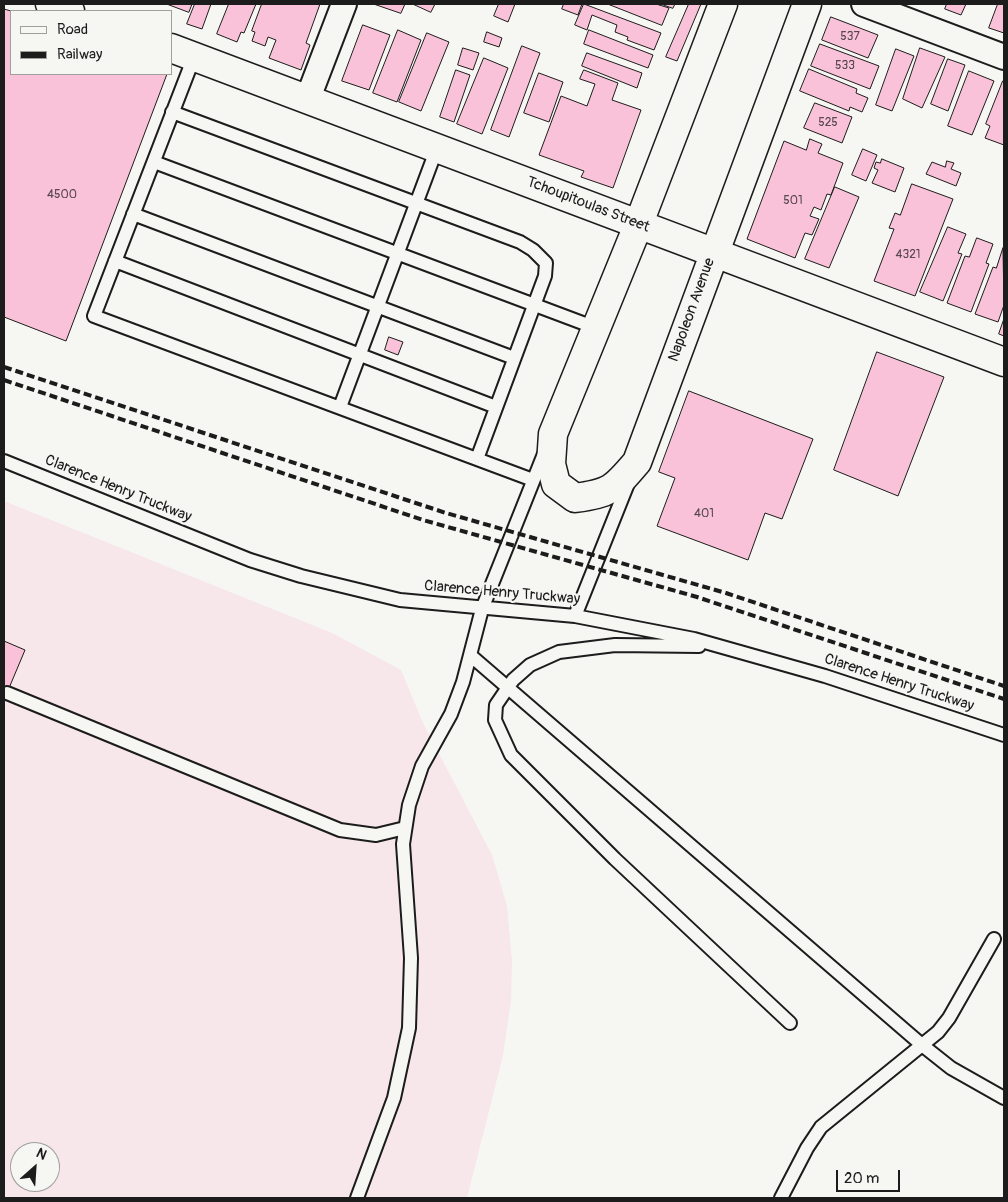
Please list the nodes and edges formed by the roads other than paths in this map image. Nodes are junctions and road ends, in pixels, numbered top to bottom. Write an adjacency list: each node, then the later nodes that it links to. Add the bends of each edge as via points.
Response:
1 (50, 4): 6 (street)
2 (344, 4): 9 (street)
3 (723, 4): 15 (street)
4 (807, 4): 17 (street, Napoleon Avenue)
5 (864, 4): 8 (street)
6 (67, 10)
7 (182, 53): 9 (street, Tchoupitoulas Street); 10 (lane)
8 (1004, 57)
9 (308, 98): 11 (street, Tchoupitoulas Street)
10 (172, 112): 12 (lane); 13 (lane)
11 (437, 148): 13 (lane); 15 (street, Tchoupitoulas Street)
12 (154, 162): 14 (lane); 16 (lane)
13 (416, 205): 16 (lane); 19 (lane, via 520,242 533,250 546,263 545,276)
14 (133, 214): 18 (lane); 20 (lane)
15 (639, 223): 17 (street, Tchoupitoulas Street); 21 (street)
16 (398, 252): 19 (lane); 20 (lane)
17 (712, 253): 24 (street, Tchoupitoulas Street); 30 (street, Napoleon Avenue)
18 (115, 261): 22 (lane); 25 (lane, via 94,316)
19 (534, 306): 21 (lane); 23 (lane)
20 (378, 307): 22 (lane); 23 (lane)
21 (596, 328): 27 (street)
22 (359, 356): 25 (lane); 26 (lane)
23 (514, 358): 26 (lane)
24 (1004, 362)
25 (340, 407): 28 (lane)
26 (496, 407): 28 (lane)
27 (552, 434): 30 (street, via 550,464 556,484 575,498 616,487); 31 (lane)
28 (477, 459): 31 (lane)
29 (4, 461): 32 (lane, Clarence Henry Truckway, via 250,560 400,600)
30 (637, 462): 33 (lane, Napoleon Avenue)
31 (533, 480): 32 (lane)
32 (482, 609): 33 (lane, Clarence Henry Truckway); 35 (lane)
33 (575, 616): 34 (lane, Clarence Henry Truckway)
34 (729, 648): 36 (lane, via 650,644 559,652 530,665); 38 (lane, Clarence Henry Truckway)
35 (470, 655): 36 (lane); 39 (lane, via 451,714 415,784)
36 (508, 687): 41 (lane, via 496,705 495,720 511,755 615,859); 42 (lane)
37 (7, 693): 39 (lane, via 340,830 376,835)
38 (1004, 735)
39 (405, 828): 44 (lane, via 403,844 411,958 409,1028 394,1098)
40 (994, 939): 42 (lane, via 949,1018)
41 (790, 1023)
42 (922, 1045): 43 (lane, via 951,1068); 45 (lane, via 822,1127 807,1148)
43 (1004, 1098)
44 (357, 1198)
45 (782, 1198)

